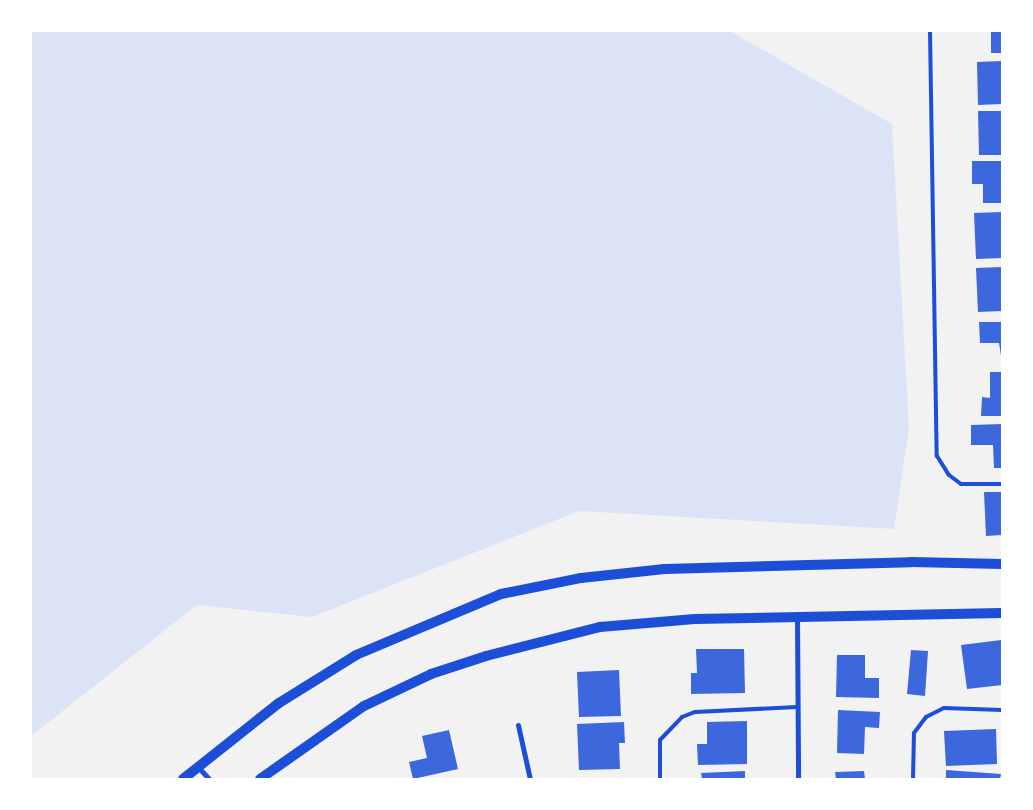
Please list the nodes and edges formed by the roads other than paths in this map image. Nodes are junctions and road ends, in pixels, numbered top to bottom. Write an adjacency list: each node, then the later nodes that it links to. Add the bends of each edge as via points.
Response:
1 (930, 31): 2 (lane, via 937,456 961,484)
2 (1002, 484)
3 (1002, 564): 9 (main road, via 911,562 665,569 582,578 501,594 356,655 279,703)
4 (1002, 613): 5 (main road)
5 (797, 618): 6 (street); 12 (main road, via 695,619 600,627 486,656 431,674 364,706)
6 (797, 707): 14 (lane, via 695,712 682,717 660,740); 15 (street)
7 (1002, 710): 16 (lane, via 944,708 926,717 914,733)
8 (518, 725): 13 (street)
9 (198, 767): 10 (main road); 11 (street)
10 (183, 779)
11 (209, 779)
12 (260, 779)
13 (530, 779)
14 (660, 779)
15 (798, 779)
16 (913, 779)

